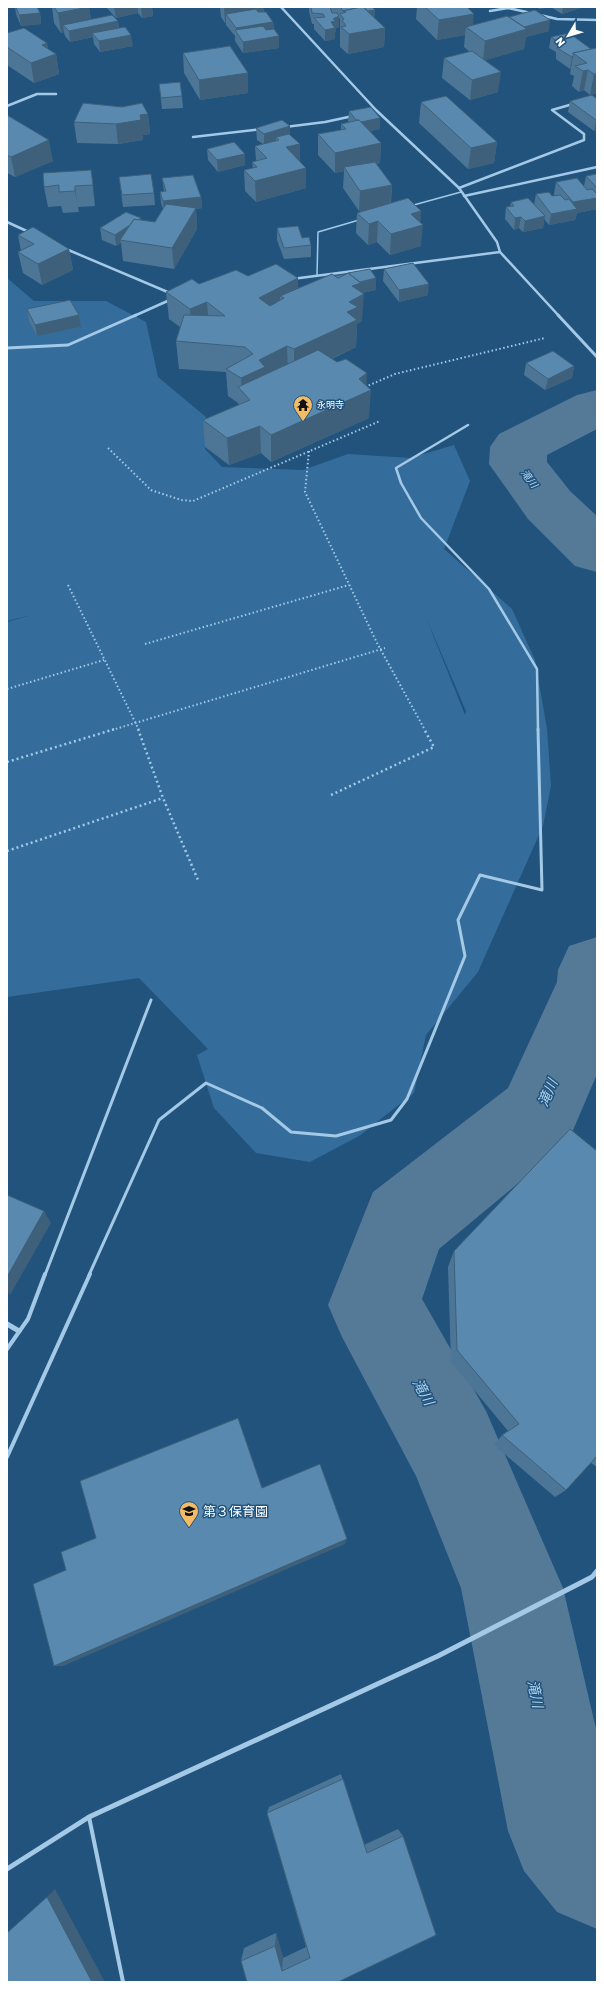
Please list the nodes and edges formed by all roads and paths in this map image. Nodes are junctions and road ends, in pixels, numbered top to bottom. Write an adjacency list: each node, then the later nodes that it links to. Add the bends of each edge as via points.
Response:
1 (281, 7): 7 (street)
2 (490, 11): 3 (street, via 508,8 557,19)
3 (597, 20)
4 (56, 94): 6 (street, via 30,97)
5 (575, 103): 14 (street, via 552,110 584,134 584,140)
6 (7, 106)
7 (376, 110): 8 (street); 14 (street)
8 (369, 112)
9 (355, 115): 10 (street, via 325,122)
10 (279, 127)
11 (263, 129): 12 (street)
12 (193, 137)
13 (597, 167): 16 (street)
14 (459, 188): 15 (street)
15 (461, 192): 16 (street); 17 (lane)
16 (464, 196): 22 (street, via 498,242)
17 (408, 206)
18 (363, 219): 23 (lane, via 318,232)
19 (7, 222): 20 (street)
20 (36, 236)
21 (62, 248): 25 (street)
22 (500, 252): 23 (street); 27 (street)
23 (317, 276): 24 (street)
24 (286, 280)
25 (172, 294)
26 (178, 296): 28 (street, via 68,345)
27 (574, 331): 29 (street); 30 (path, via 395,374)
28 (7, 348)
29 (597, 356)
30 (361, 389)
31 (380, 421): 34 (path)
32 (468, 425): 52 (lane, via 396,468 401,483 421,518 489,589 537,669 542,890 480,876 458,920 465,956 406,1099 391,1120 336,1136 291,1132 262,1108 206,1083 159,1120)
33 (108, 448): 34 (path, via 151,490 193,501)
34 (309, 451): 36 (path, via 305,492)
35 (68, 585): 40 (path)
36 (349, 585): 37 (path); 39 (path)
37 (144, 644)
38 (385, 648): 39 (path)
39 (380, 649): 42 (path); 44 (path, via 434,747)
40 (104, 660): 41 (path); 42 (path)
41 (7, 689)
42 (136, 723): 43 (path); 45 (path)
43 (7, 762)
44 (332, 795)
45 (163, 798): 46 (path); 47 (path)
46 (7, 851)
47 (198, 880)
48 (151, 1000): 50 (lane, via 28,1319)
49 (7, 1324): 50 (street)
50 (19, 1332): 51 (lane)
51 (7, 1349)
52 (7, 1457)
53 (597, 1571): 54 (street, via 592,1577 438,1656)
54 (89, 1816): 55 (street); 56 (lane)
55 (7, 1869)
56 (123, 1982)

